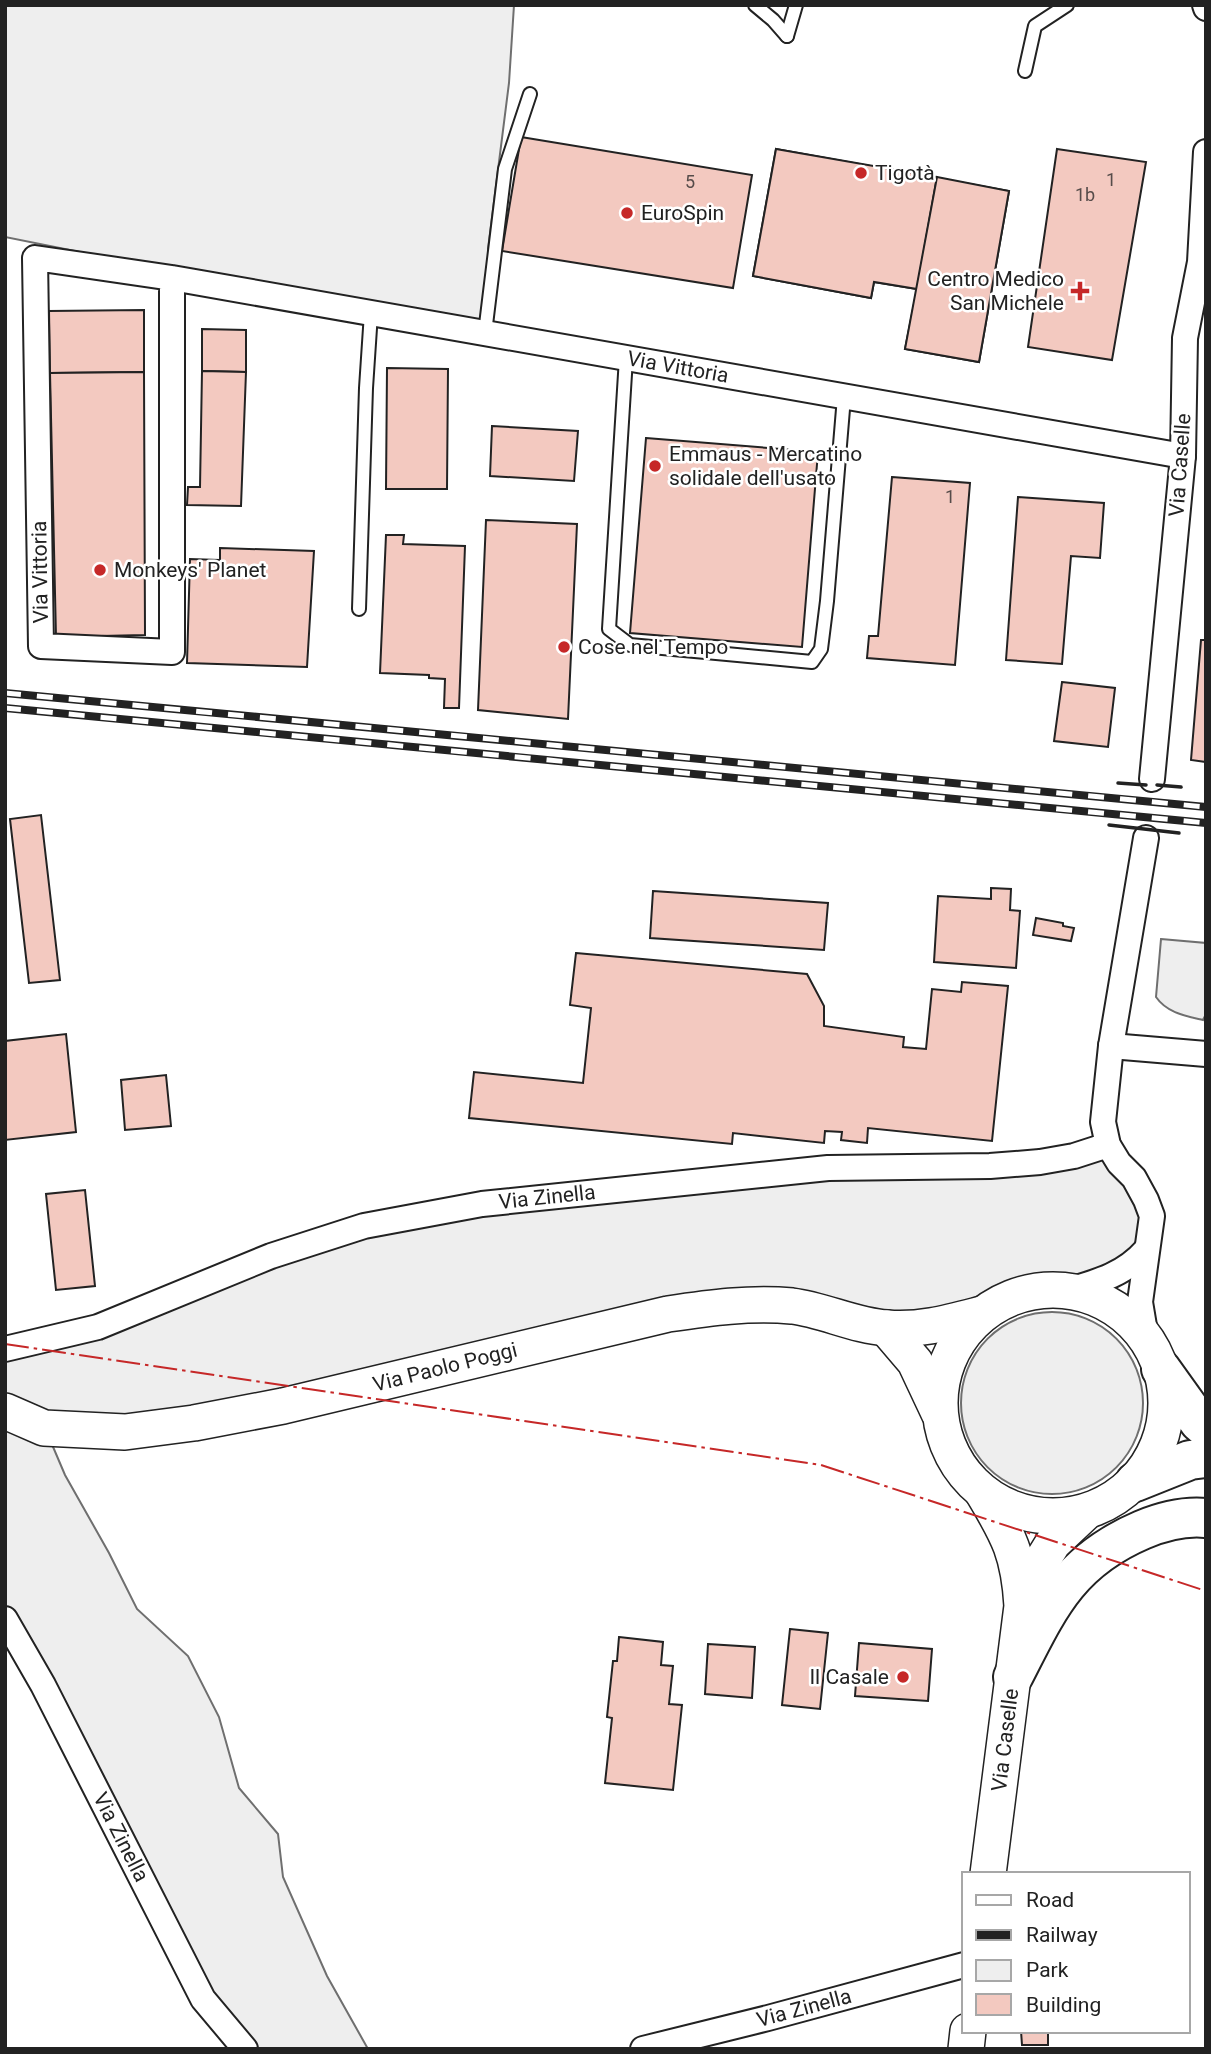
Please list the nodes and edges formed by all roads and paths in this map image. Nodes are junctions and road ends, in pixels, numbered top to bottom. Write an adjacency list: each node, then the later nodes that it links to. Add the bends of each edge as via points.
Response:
1 (754, 5): 2 (lane, via 787,36)
2 (796, 5)
3 (1067, 5): 4 (lane, via 1035,26)
4 (1025, 71)
5 (530, 94): 10 (lane, via 505,169)
6 (1206, 152): 7 (street, Via Caselle)
7 (1203, 271): 13 (street, Via Caselle, via 1185,338)
8 (172, 278): 8 (street, Via Vittoria, via 36,258 41,646 172,652); 9 (street, Via Vittoria)
9 (371, 313): 10 (street, Via Vittoria); 14 (lane)
10 (485, 333): 11 (street, Via Vittoria)
11 (626, 358): 12 (street, Via Vittoria); 12 (lane, via 609,629 630,645 812,662 821,649 827,601)
12 (844, 397): 13 (street, Via Vittoria)
13 (1183, 456): 15 (street, Via Caselle)
14 (359, 609)
15 (1152, 779)
16 (1146, 838): 17 (street, Via Caselle)
17 (1111, 1046): 18 (street); 19 (street, Via Caselle, via 1103,1122)
18 (1206, 1054)
19 (1108, 1145): 20 (street, Via Caselle, via 1152,1216); 24 (street, Via Zinella, via 1040,1162 828,1168 482,1204 390,1221 271,1256 98,1327)
20 (1146, 1250): 21 (street, Via Caselle, via 1116,1275); 25 (street, Via Caselle, via 1140,1302)
21 (1066, 1291): 22 (main road, Via Caselle, via 1035,1291); 25 (main road, Via Caselle, via 1113,1305 1130,1319)
22 (982, 1314): 23 (main road, Via Caselle, via 934,1327); 27 (main road, Via Caselle, via 947,1357)
23 (886, 1328): 26 (main road, Via Paolo Poggi, via 793,1306 709,1308 194,1423 125,1432 44,1427); 27 (main road, Via Caselle, via 915,1362)
24 (5, 1349)
25 (1154, 1354): 28 (highway); 30 (main road, Via Caselle, via 1167,1404 1158,1446)
26 (5, 1411)
27 (939, 1413): 31 (main road, Via Caselle, via 947,1445 963,1474)
28 (1206, 1427)
29 (1206, 1458): 30 (highway)
30 (1135, 1482): 32 (main road, Via Caselle)
31 (983, 1493): 32 (main road, Via Caselle, via 1011,1509 1047,1517); 34 (main road, Via Caselle, via 1007,1533 1020,1572)
32 (1086, 1512): 34 (main road, Via Caselle, via 1053,1543)
33 (1206, 1518): 36 (highway, via 1157,1524 1116,1541 1081,1567 1061,1589)
34 (1022, 1606): 36 (main road, Via Caselle)
35 (5, 1619): 39 (street, Via Zinella, via 203,2000)
36 (1013, 1677): 37 (main road, Via Caselle)
37 (988, 1872)
38 (962, 1966): 40 (street, Via Zinella)
39 (245, 2049)
40 (643, 2049)

